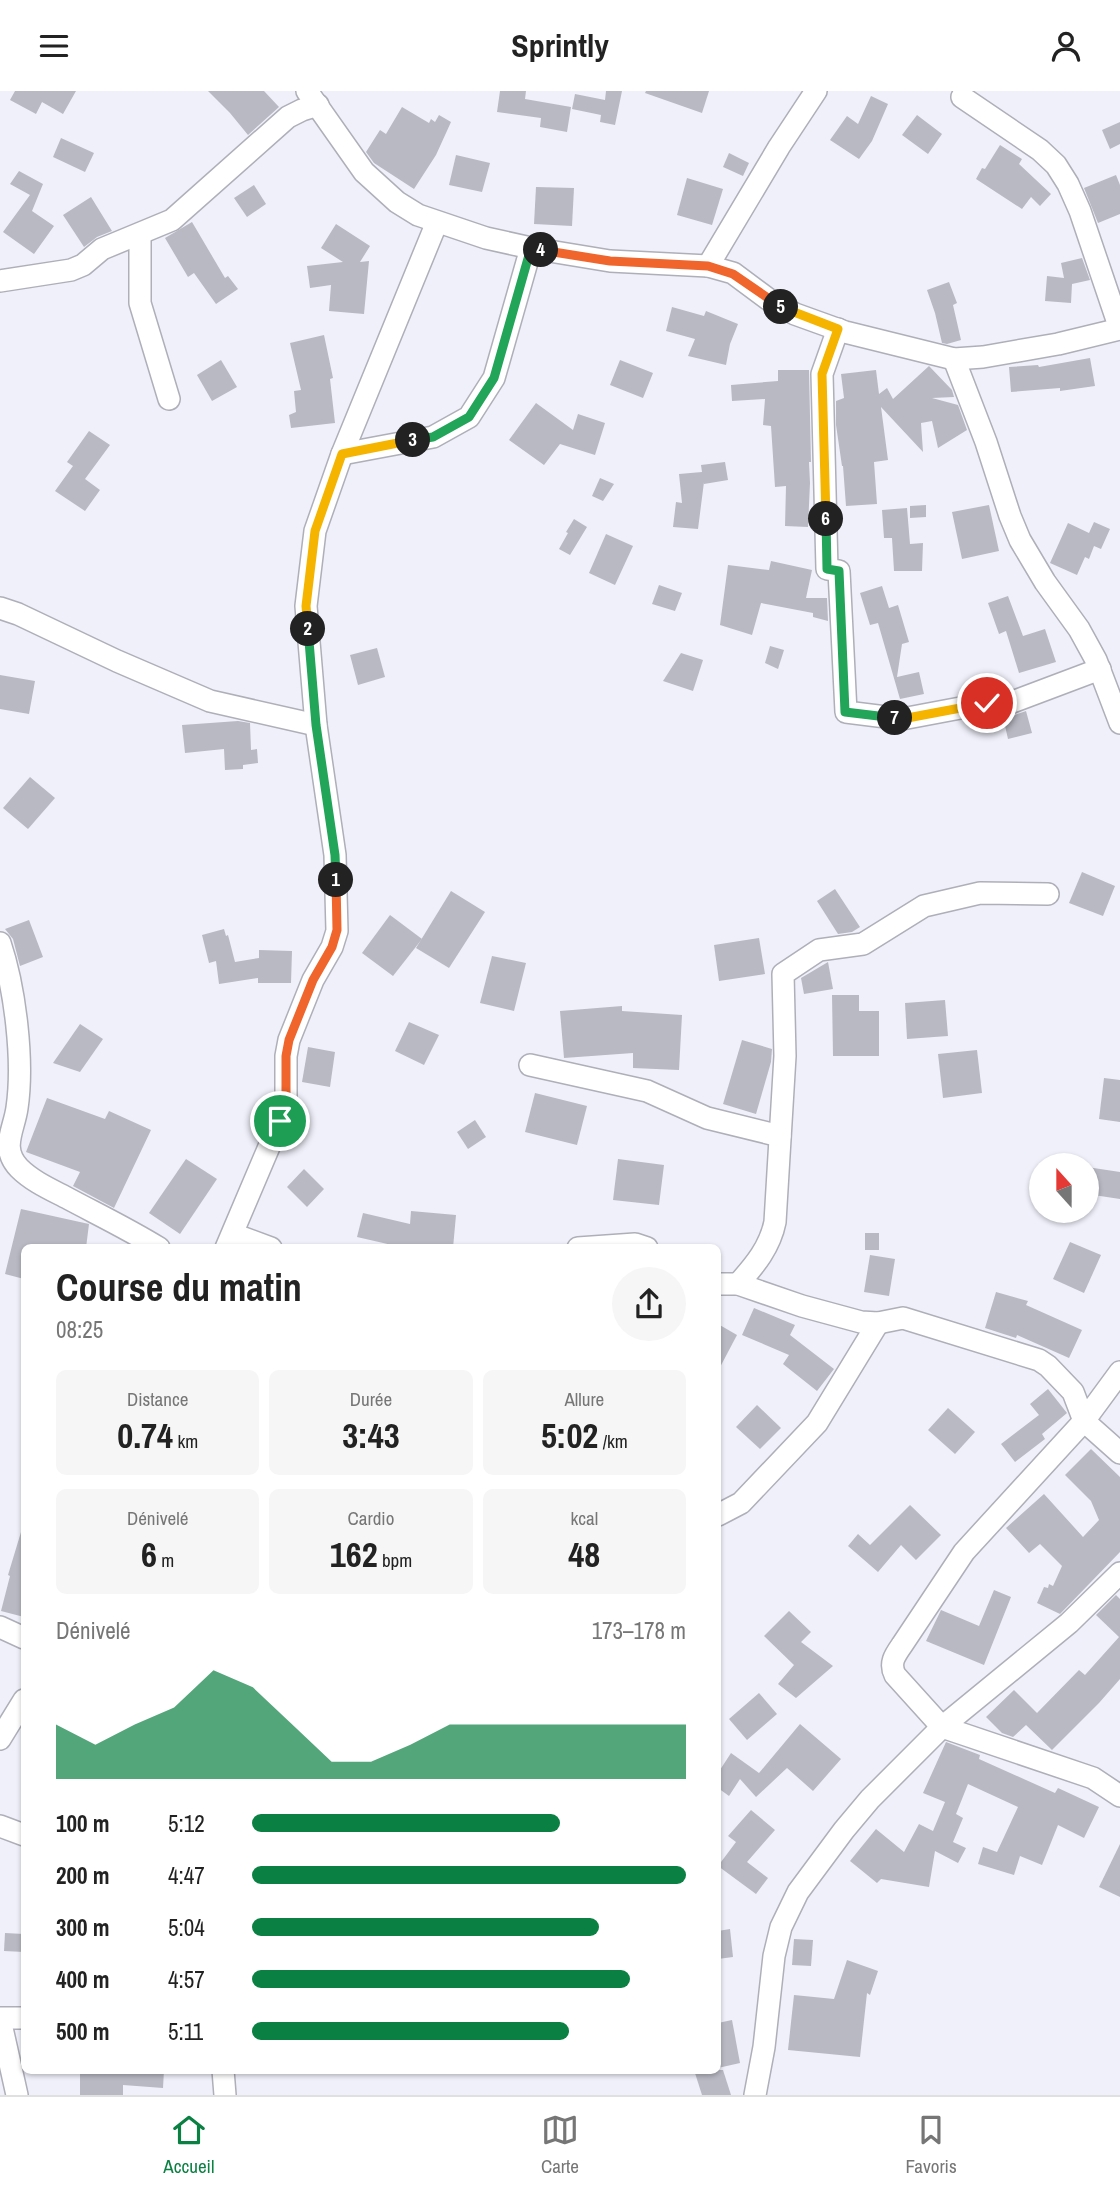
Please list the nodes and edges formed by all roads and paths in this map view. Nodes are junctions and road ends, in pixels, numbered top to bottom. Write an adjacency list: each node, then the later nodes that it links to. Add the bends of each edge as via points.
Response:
1 (816, 91): 7 (street)
2 (962, 97): 10 (street, via 1056,165 1080,211)
3 (313, 98): 4 (street, via 364,172 397,202); 5 (street, via 181,214)
4 (437, 222): 6 (street); 13 (street)
5 (140, 234): 8 (street, via 102,249 71,269); 12 (street, via 140,303)
6 (531, 248): 7 (street, via 610,261); 13 (street, via 494,378 469,417 433,437)
7 (708, 266): 9 (street, via 733,274 782,307)
8 (0, 281)
9 (838, 329): 11 (street); 15 (street, via 822,374 827,569 839,571 845,712 902,719 987,703 1007,704)
10 (1120, 329): 11 (street, via 1045,347)
11 (954, 359): 15 (street, via 1020,540)
12 (169, 399)
13 (342, 454): 17 (street, via 315,531 306,606)
14 (0, 608): 17 (street, via 210,701)
15 (1100, 669): 16 (street)
16 (1120, 723)
17 (316, 725): 22 (street, via 335,855 337,930 289,1040 280,1121)
18 (1048, 894): 21 (street, via 979,893 924,906 863,944 819,950 783,974 785,1056)
19 (0, 943): 23 (street, via 15,1005 19,1083 7,1143 11,1155 36,1181)
20 (530, 1065): 21 (street, via 647,1091 707,1118)
21 (780, 1136): 25 (street, via 773,1232 758,1261)
22 (230, 1241): 24 (street)
23 (152, 1244)
24 (248, 1244)
25 (728, 1284): 26 (street)
26 (877, 1323): 28 (street, via 903,1318 1039,1360 1073,1392); 30 (street, via 817,1423 741,1503)
27 (1120, 1372): 28 (street)
28 (1084, 1420): 29 (street); 35 (street, via 964,1552 893,1660 895,1675)
29 (1120, 1453)
30 (721, 1513)
31 (1120, 1573): 35 (street, via 1069,1623)
32 (0, 1627): 33 (street)
33 (21, 1637)
34 (21, 1705): 36 (street)
35 (942, 1727): 37 (street); 45 (street, via 870,1800 798,1892 781,1927 774,1956)
36 (0, 1739)
37 (1115, 1785)
38 (0, 1826): 39 (street)
39 (21, 1834)
40 (21, 2018): 41 (street)
41 (0, 2019): 43 (street)
42 (223, 2074): 44 (street)
43 (18, 2095)
44 (225, 2095)
45 (755, 2095)

